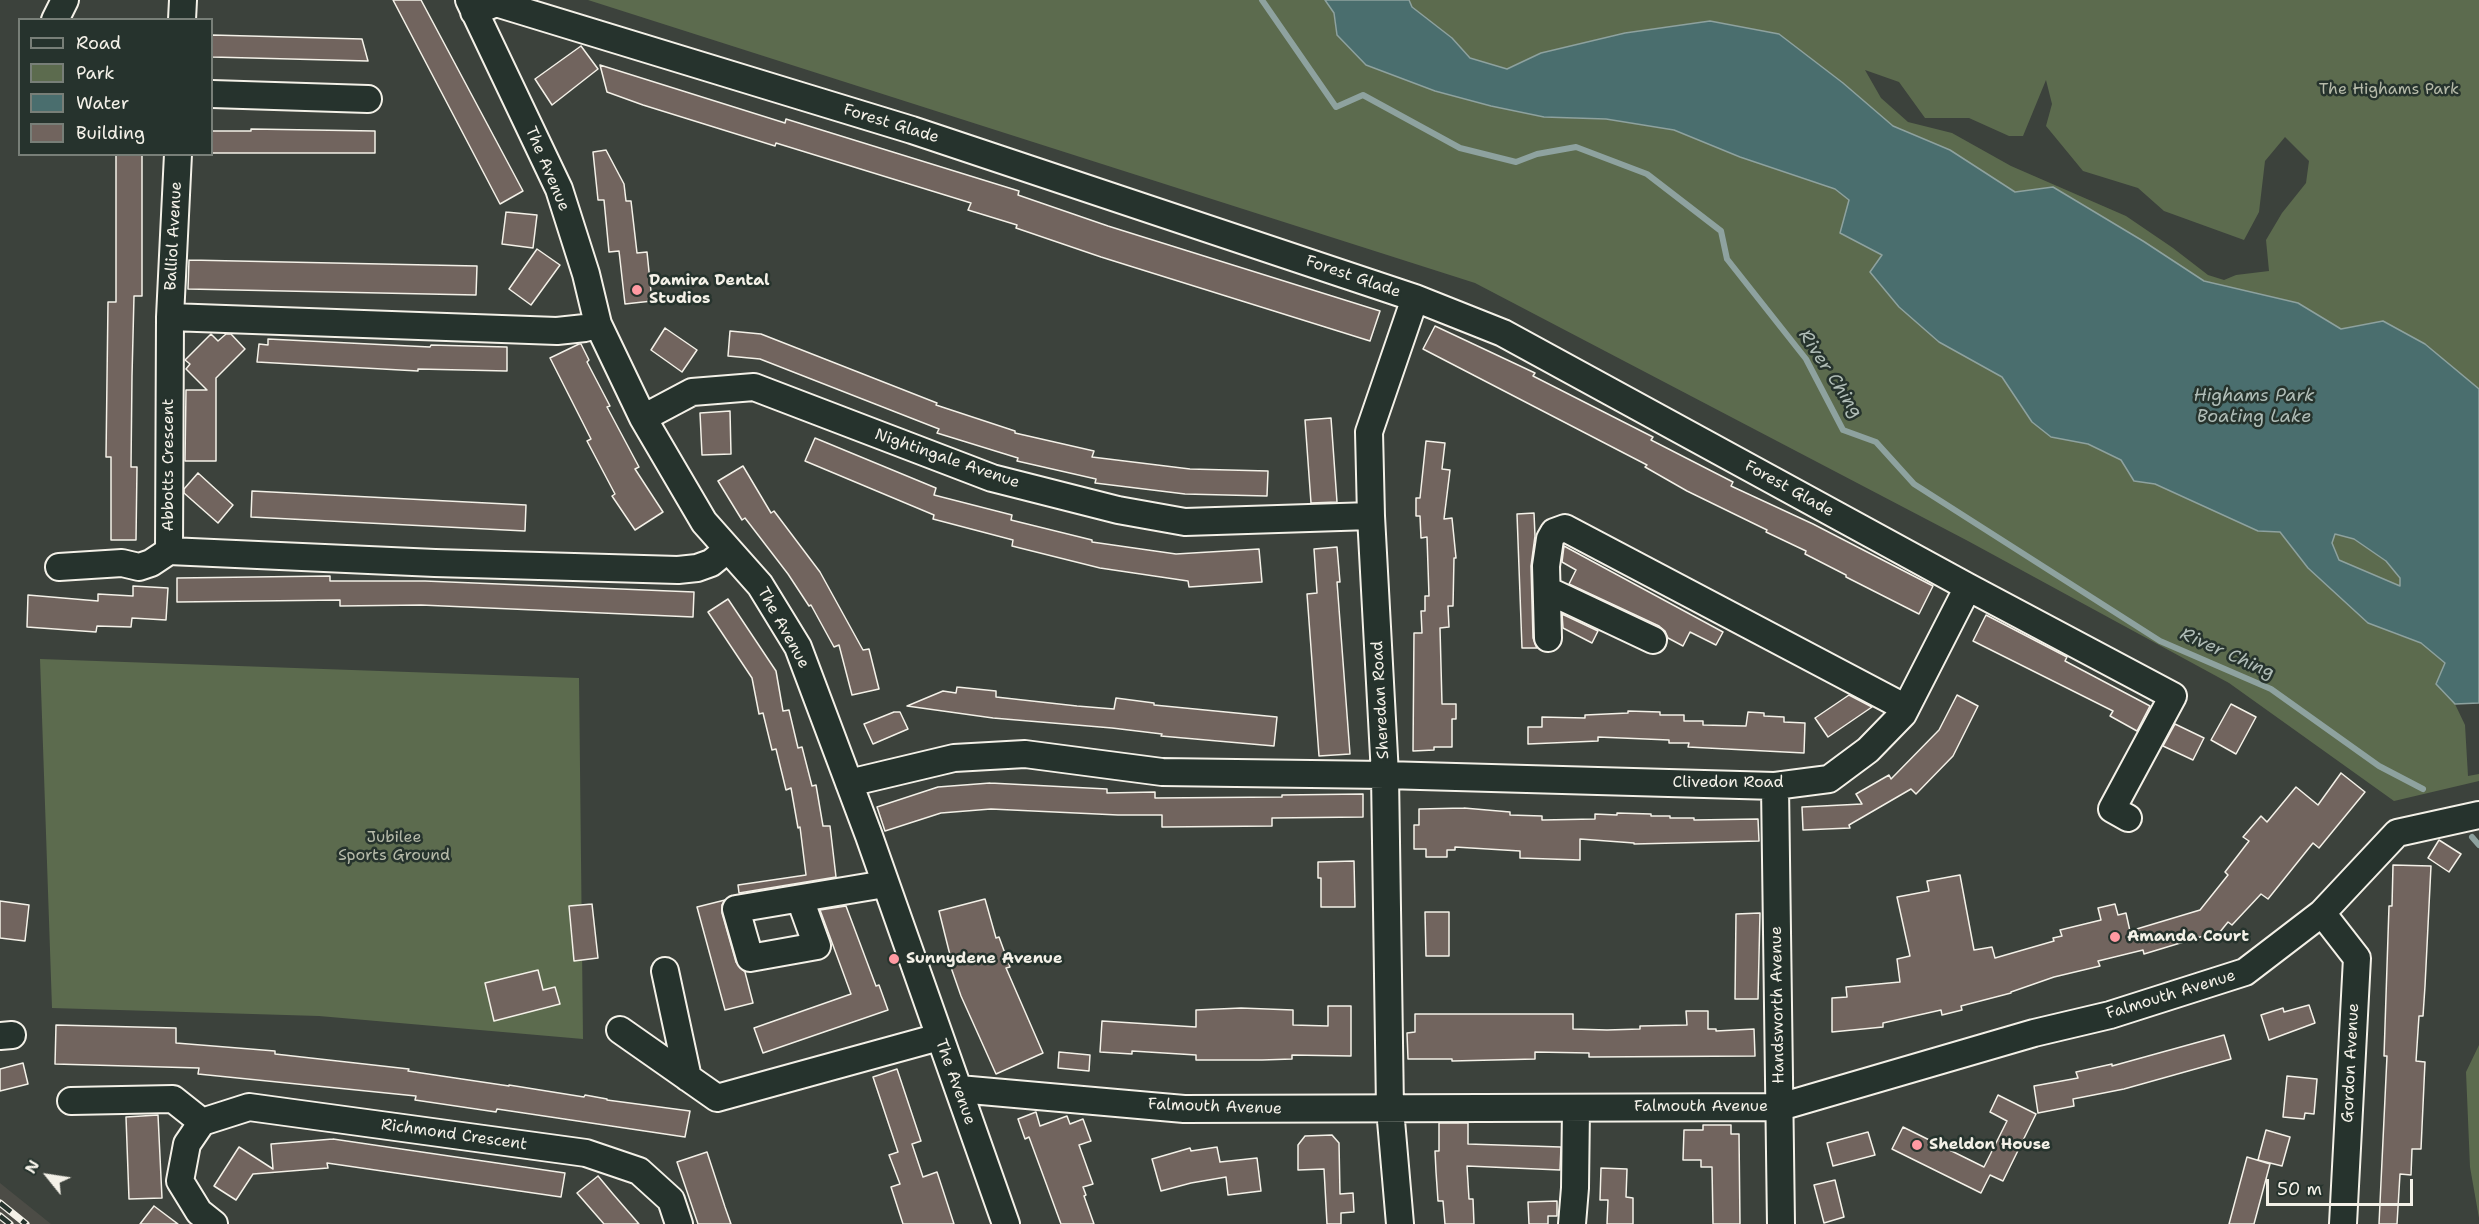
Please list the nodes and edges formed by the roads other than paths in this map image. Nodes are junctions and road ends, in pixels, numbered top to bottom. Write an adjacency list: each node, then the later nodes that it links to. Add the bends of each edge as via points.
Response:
1 (65, 0): 4 (street)
2 (183, 0): 5 (street)
3 (471, 6): 9 (street, Forest Glade, via 496,3 879,119); 11 (street, The Avenue, via 559,189)
4 (56, 18)
5 (182, 18)
6 (213, 94): 7 (street)
7 (368, 99)
8 (178, 156): 10 (street, Balliol Avenue)
9 (1415, 298): 13 (street, Sheredan Road, via 1369,432); 17 (street, Forest Glade, via 1503,333)
10 (170, 317): 11 (street, via 557,331); 15 (street, Abbotts Crescent)
11 (598, 324): 12 (street, The Avenue)
12 (643, 418): 13 (street, Nightingale Avenue, via 692,392 754,387 992,478 1118,510 1185,522); 14 (street, The Avenue, via 704,522)
13 (1371, 516): 22 (street, Sheredan Road)
14 (727, 550): 15 (street, Abbotts Crescent, via 711,563 678,570); 23 (street, The Avenue, via 767,594 798,647)
15 (169, 551): 16 (street, via 139,567 122,562)
16 (59, 567)
17 (1968, 587): 21 (street, Clivedon Road); 26 (street, Forest Glade, via 2173,696 2112,809)
18 (1547, 590): 19 (street); 20 (street); 21 (street, via 1550,540 1554,532 1565,528)
19 (1548, 638)
20 (1653, 640)
21 (1906, 708): 24 (street, Clivedon Road, via 1868,750 1829,779)
22 (1384, 775): 23 (street, via 1162,772 1025,754 954,758); 24 (street, Clivedon Road); 38 (street, Sheredan Road)
23 (849, 783): 27 (street, The Avenue)
24 (1775, 786): 36 (street, Handsworth Avenue)
25 (2479, 815): 29 (street, Falmouth Avenue, via 2397,833)
26 (2128, 818)
27 (885, 884): 28 (street); 32 (street, The Avenue)
28 (800, 899)
29 (2322, 913): 36 (street, Falmouth Avenue, via 2245,972 2110,1015 2034,1033); 46 (street, Gordon Avenue, via 2357,958)
30 (665, 971): 33 (street)
31 (620, 1030): 33 (street)
32 (939, 1037): 33 (street, via 717,1098); 34 (street, The Avenue)
33 (688, 1078)
34 (958, 1089): 38 (street, Falmouth Avenue, via 1184,1109); 42 (street, The Avenue)
35 (71, 1101): 39 (street, via 173,1099)
36 (1780, 1107): 37 (street, Falmouth Avenue); 45 (street, Handsworth Avenue)
37 (1576, 1108): 38 (street, Falmouth Avenue); 44 (street)
38 (1390, 1109): 43 (street, Sheredan Road)
39 (202, 1122): 40 (street, via 187,1144 180,1180 199,1212); 41 (street, Richmond Crescent, via 249,1107 586,1154 639,1171 670,1200)
40 (214, 1224)
41 (679, 1224)
42 (1005, 1224)
43 (1400, 1224)
44 (1572, 1224)
45 (1781, 1224)
46 (2343, 1224)

